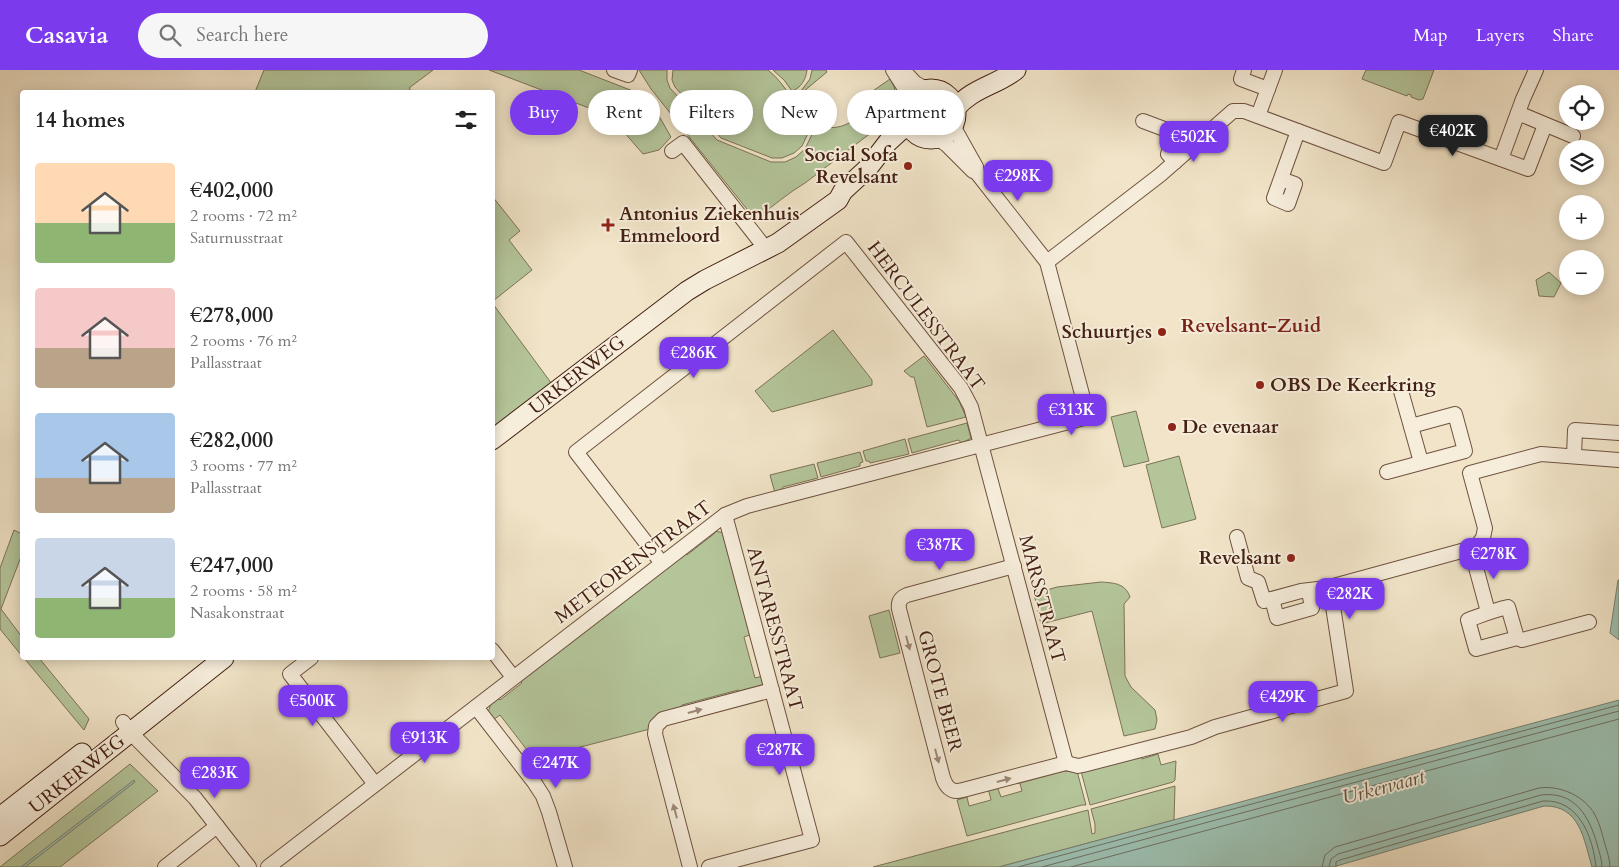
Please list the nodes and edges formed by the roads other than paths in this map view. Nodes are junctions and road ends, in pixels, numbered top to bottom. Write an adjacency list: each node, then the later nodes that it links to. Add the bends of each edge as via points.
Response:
1 (614, 70): 2 (street, via 628,76)
2 (630, 70)
3 (893, 70): 11 (street)
4 (903, 70): 12 (street, via 915,83)
5 (994, 70): 13 (main road, via 958,87)
6 (1016, 70): 14 (main road, via 974,91)
7 (1244, 70): 10 (street, via 1241,79)
8 (1275, 70): 10 (street)
9 (1536, 70): 15 (street)
10 (1268, 89): 16 (street)
11 (906, 90)
12 (932, 90)
13 (941, 90)
14 (964, 104)
15 (1518, 113): 18 (street); 29 (street)
16 (1258, 116): 19 (street); 27 (street, via 1233,111)
17 (1144, 121): 20 (street)
18 (1545, 125): 25 (street); 29 (street, via 1528,169)
19 (1298, 131): 29 (street, via 1384,163 1399,122); 32 (street)
20 (1175, 133): 27 (street, via 1190,136); 30 (street, via 1168,154)
21 (896, 135): 33 (main road, URKERWEG)
22 (924, 135): 26 (main road)
23 (940, 135): 26 (main road)
24 (962, 135): 31 (street)
25 (1573, 136)
26 (928, 137): 31 (street, via 951,149 971,171); 33 (main road, URKERWEG, via 896,152 873,180 849,198)
27 (1196, 142): 30 (street)
28 (672, 151): 34 (street, via 683,143)
29 (1501, 159)
30 (1175, 162): 35 (street)
31 (977, 173): 35 (street)
32 (1281, 178)
33 (838, 200): 34 (main road, URKERWEG)
34 (766, 249): 39 (main road, URKERWEG, via 687,291)
35 (1047, 262): 40 (street, METEORENSTRAAT, via 1088,417)
36 (1401, 391): 37 (street)
37 (1411, 426): 41 (street, via 1455,414); 44 (street)
38 (1619, 433): 42 (street, via 1575,430)
39 (495, 438)
40 (982, 445): 47 (street, METEORENSTRAAT, via 747,506); 50 (street, HERCULESSTRAAT, via 964,392 846,242 576,452); 51 (street, MARSSTRAAT)
41 (1465, 451): 44 (street); 46 (street)
42 (1574, 456): 43 (street); 46 (street, via 1541,454)
43 (1619, 460)
44 (1421, 462): 45 (street)
45 (1387, 472)
46 (1474, 472): 49 (street, via 1470,473 1485,530 1481,541)
47 (725, 515): 50 (street, METEORENSTRAAT); 63 (street, ANTARESSTRAAT)
48 (1237, 537): 54 (street, via 1248,578 1258,582 1264,601)
49 (1471, 549): 52 (street); 55 (street)
50 (661, 562): 62 (street, METEORENSTRAAT)
51 (1014, 566): 66 (street, MARSSTRAAT); 66 (street, GROTE BEER, one-way to 66, via 901,599 899,609 943,778 950,790 963,790)
52 (1330, 587): 53 (street); 66 (street, via 1346,691 1083,765)
53 (1310, 591): 54 (street); 54 (street, via 1312,608 1277,618)
54 (1272, 599)
55 (1488, 612): 57 (street, via 1508,607); 57 (street, via 1468,620 1476,649)
56 (1589, 622): 57 (street, via 1522,640)
57 (1517, 638)
58 (495, 654): 62 (street)
59 (205, 660): 65 (main road, URKERWEG)
60 (221, 660): 65 (main road, URKERWEG)
61 (308, 660): 67 (street, via 290,674)
62 (513, 677): 64 (street, METEORENSTRAAT)
63 (772, 690): 75 (street, one-way to 63, via 655,731 657,723); 76 (street, ANTARESSTRAAT, via 812,840)
64 (476, 707): 67 (street, METEORENSTRAAT); 74 (street, via 543,796)
65 (126, 727): 68 (main road, URKERWEG); 69 (street, URKERWEG, via 195,798); 70 (main road, URKERWEG)
66 (1066, 763)
67 (375, 784): 73 (street, METEORENSTRAAT)
68 (0, 817)
69 (217, 826): 71 (street); 72 (street, URKERWEG)
70 (0, 836)
71 (165, 867)
72 (249, 867)
73 (268, 867)
74 (565, 867)
75 (690, 867)
76 (709, 867)

